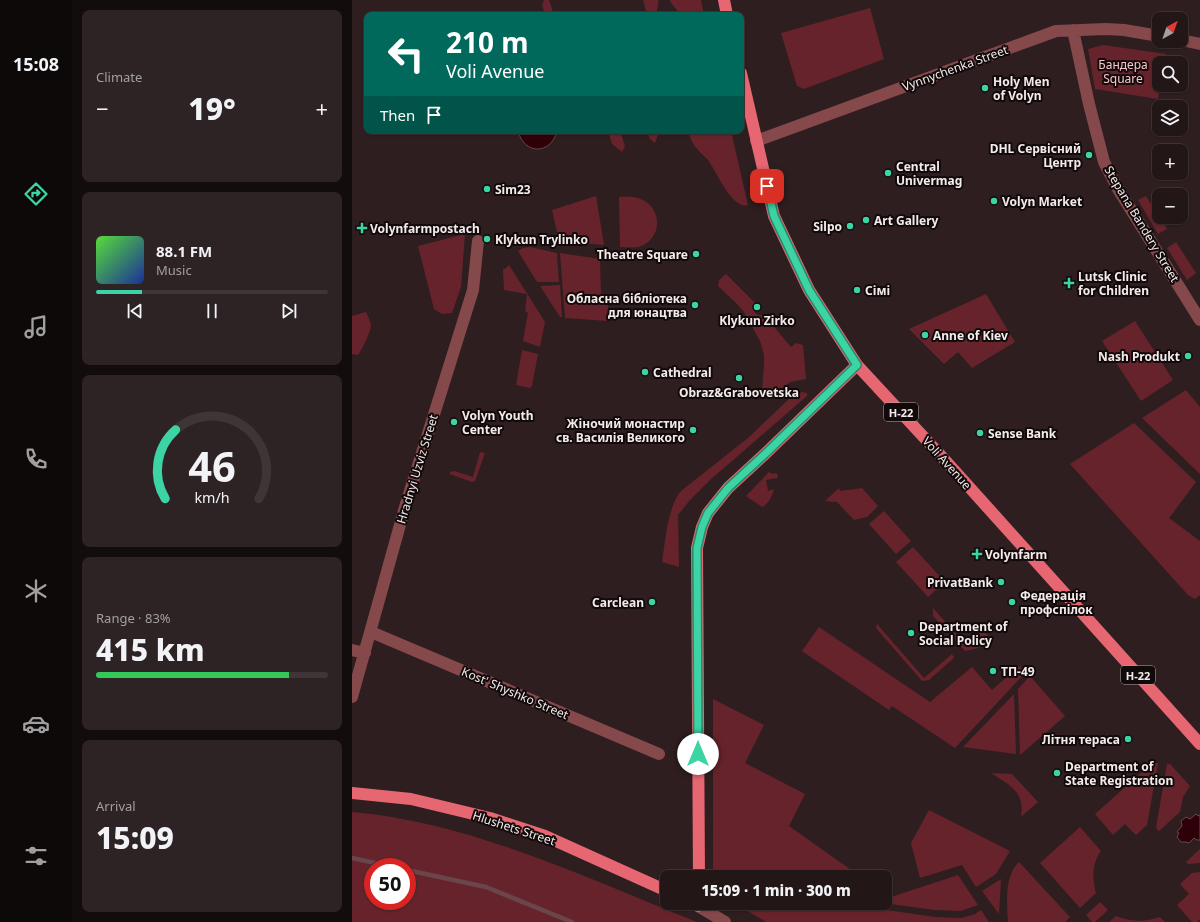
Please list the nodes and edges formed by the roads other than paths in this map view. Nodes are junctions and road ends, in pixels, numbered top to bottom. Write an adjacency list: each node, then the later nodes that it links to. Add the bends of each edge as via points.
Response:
1 (724, 0): 2 (main road)
2 (726, 12)
3 (1073, 30): 4 (street, Vynnychenka Street, via 1124,30); 8 (street, Vynnychenka Street, via 1056,31); 10 (street, Stepana Bandery Street, via 1104,162 1118,189)
4 (1152, 35)
5 (1188, 41): 6 (street)
6 (1200, 44)
7 (744, 87): 8 (main road, Voli Avenue / Н-22)
8 (756, 141): 11 (main road, Voli Avenue / Н-22, via 774,216 809,290)
9 (478, 240): 12 (street, Hradnyi Uzviz Street, via 473,290 405,507)
10 (1200, 320)
11 (857, 365): 16 (main road, Voli Avenue / Н-22); 19 (main road, via 728,488 708,513 702,527 697,548)
12 (371, 632): 14 (street, Hradnyi Uzviz Street); 17 (street, Kost' Shyshko Street)
13 (352, 650): 14 (street)
14 (365, 653): 15 (street, Hradnyi Uzviz Street)
15 (352, 697)
16 (1200, 744)
17 (659, 754)
18 (352, 793): 20 (main road, Hlushets Street, via 411,800 490,818 545,836)
19 (699, 870)
20 (660, 888)
21 (706, 910): 22 (street)
22 (725, 922)

